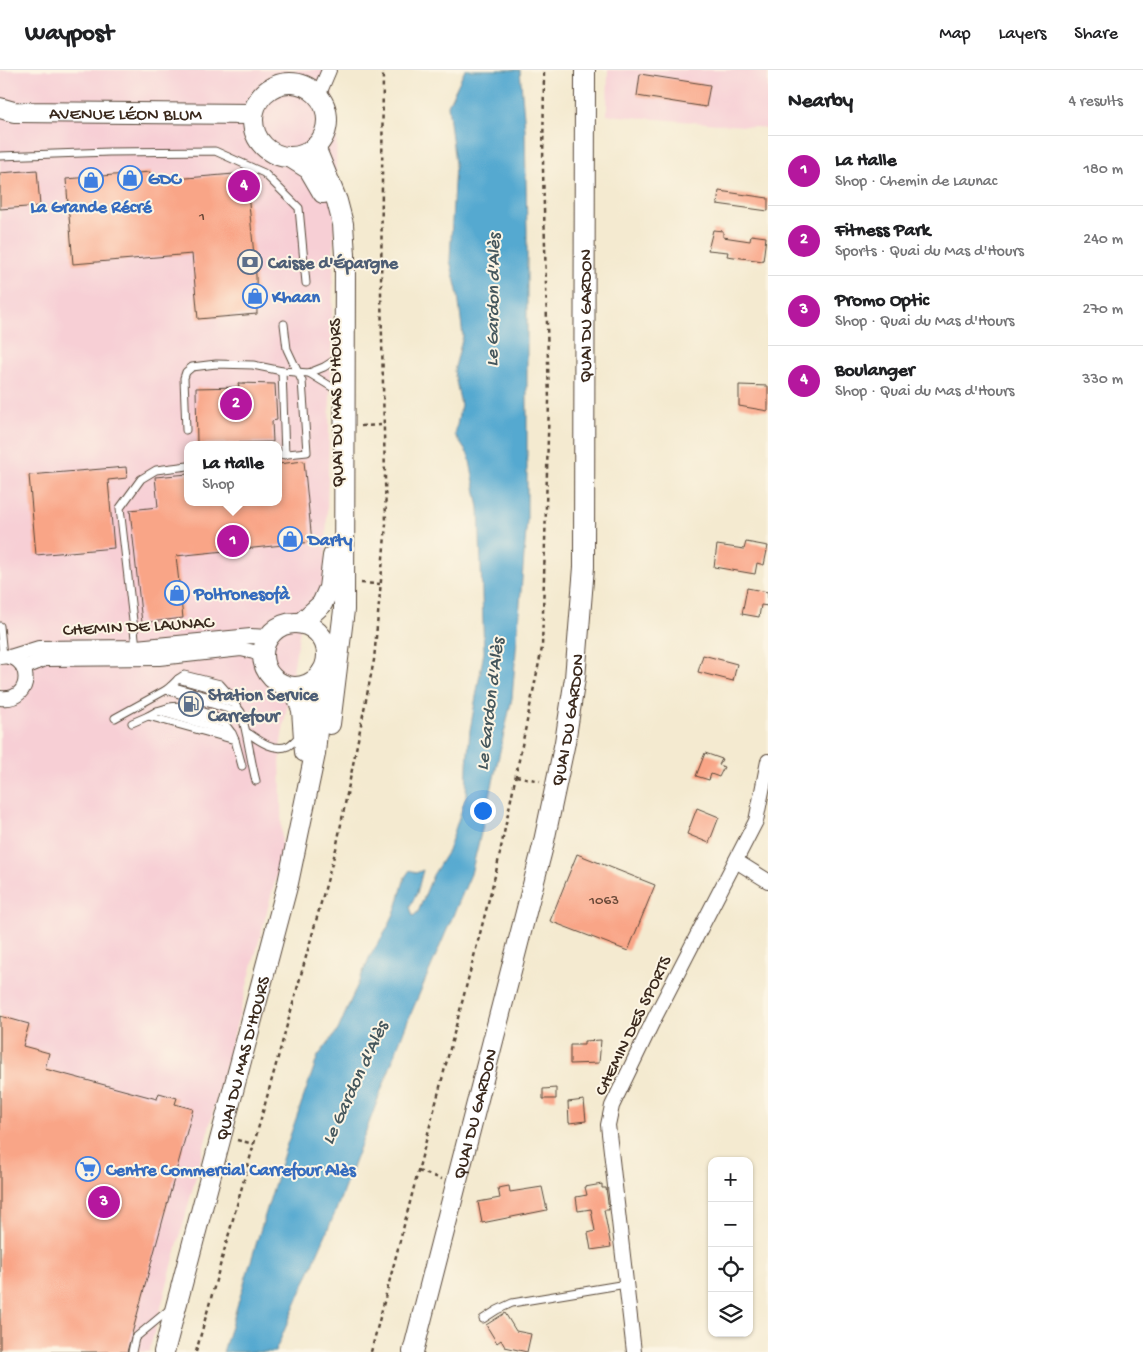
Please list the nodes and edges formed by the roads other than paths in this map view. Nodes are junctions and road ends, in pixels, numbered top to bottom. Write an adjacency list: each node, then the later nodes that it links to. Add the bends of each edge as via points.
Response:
1 (329, 70): 3 (street)
2 (585, 70): 52 (street, QUAI DU GARDON, via 584,567 575,678 543,846)
3 (318, 96): 5 (street, via 298,83 280,84 264,93 256,102); 6 (street, via 327,116 324,133)
4 (5, 113): 5 (street, AVENUE LÉON BLUM)
5 (253, 114): 8 (street, via 254,129 260,143 279,156)
6 (315, 147): 8 (street); 19 (street, QUAI DU MAS D'HOURS, via 338,201 343,224)
7 (0, 156): 9 (lane, via 216,151 264,173 299,208)
8 (290, 157): 11 (street, QUAI DU MAS D'HOURS, via 309,169 321,189 330,215)
9 (306, 283)
10 (284, 324): 13 (lane, via 287,349)
11 (334, 360): 14 (lane); 15 (street, QUAI DU MAS D'HOURS)
12 (282, 371): 13 (lane); 16 (lane, via 254,365 192,367 184,378); 17 (lane)
13 (298, 372): 14 (lane); 17 (lane, via 302,381 307,452)
14 (310, 373): 15 (lane)
15 (335, 389): 20 (street, QUAI DU MAS D'HOURS, via 337,504 329,588 322,604)
16 (186, 430)
17 (282, 455)
18 (184, 466): 23 (lane, via 156,470 141,479 120,508)
19 (344, 574): 24 (street, QUAI DU MAS D'HOURS); 44 (street, QUAI DU MAS D'HOURS, via 344,610 329,733 317,776)
20 (301, 623): 22 (street, via 282,625); 24 (street, via 319,633)
21 (0, 626): 26 (lane)
22 (268, 637): 23 (street, CHEMIN DE LAUNAC); 25 (street)
23 (136, 647): 26 (street, CHEMIN DE LAUNAC, via 39,648)
24 (327, 652): 28 (street)
25 (263, 656): 27 (street, CHEMIN DE LAUNAC, via 241,649 160,658 45,659); 29 (street, via 265,666 276,680)
26 (4, 657): 27 (street, via 16,660)
27 (23, 668): 31 (street, via 26,681 20,692 9,698)
28 (322, 672): 29 (street, via 305,685); 44 (street, QUAI DU MAS D'HOURS, via 315,754)
29 (294, 686): 38 (street, QUAI DU MAS D'HOURS, via 302,710)
30 (168, 688): 32 (lane); 32 (lane, via 178,679 228,693); 34 (lane); 36 (lane)
31 (0, 698)
32 (235, 704): 34 (lane)
33 (157, 711): 35 (lane); 40 (lane); 40 (lane, via 167,708 225,724)
34 (241, 713): 39 (lane)
35 (148, 716): 37 (lane); 40 (lane)
36 (115, 718)
37 (132, 723)
38 (304, 732): 39 (lane, via 288,746 280,748 262,743); 44 (street, QUAI DU MAS D'HOURS)
39 (248, 733): 43 (lane, via 248,750)
40 (233, 736): 42 (lane)
41 (768, 760): 45 (street, CHEMIN DES SPORTS, via 756,821)
42 (242, 766)
43 (256, 781)
44 (308, 791): 48 (street, QUAI DU MAS D'HOURS, via 288,883)
45 (736, 861): 46 (street); 47 (street, CHEMIN DES SPORTS, via 612,1106 608,1125 609,1147)
46 (768, 881)
47 (626, 1284): 49 (lane, via 512,1303); 53 (street, CHEMIN DES SPORTS)
48 (176, 1304): 50 (lane, via 135,1338); 51 (street, QUAI DU MAS D'HOURS)
49 (483, 1319)
50 (132, 1352)
51 (164, 1352)
52 (413, 1352)
53 (634, 1352)

